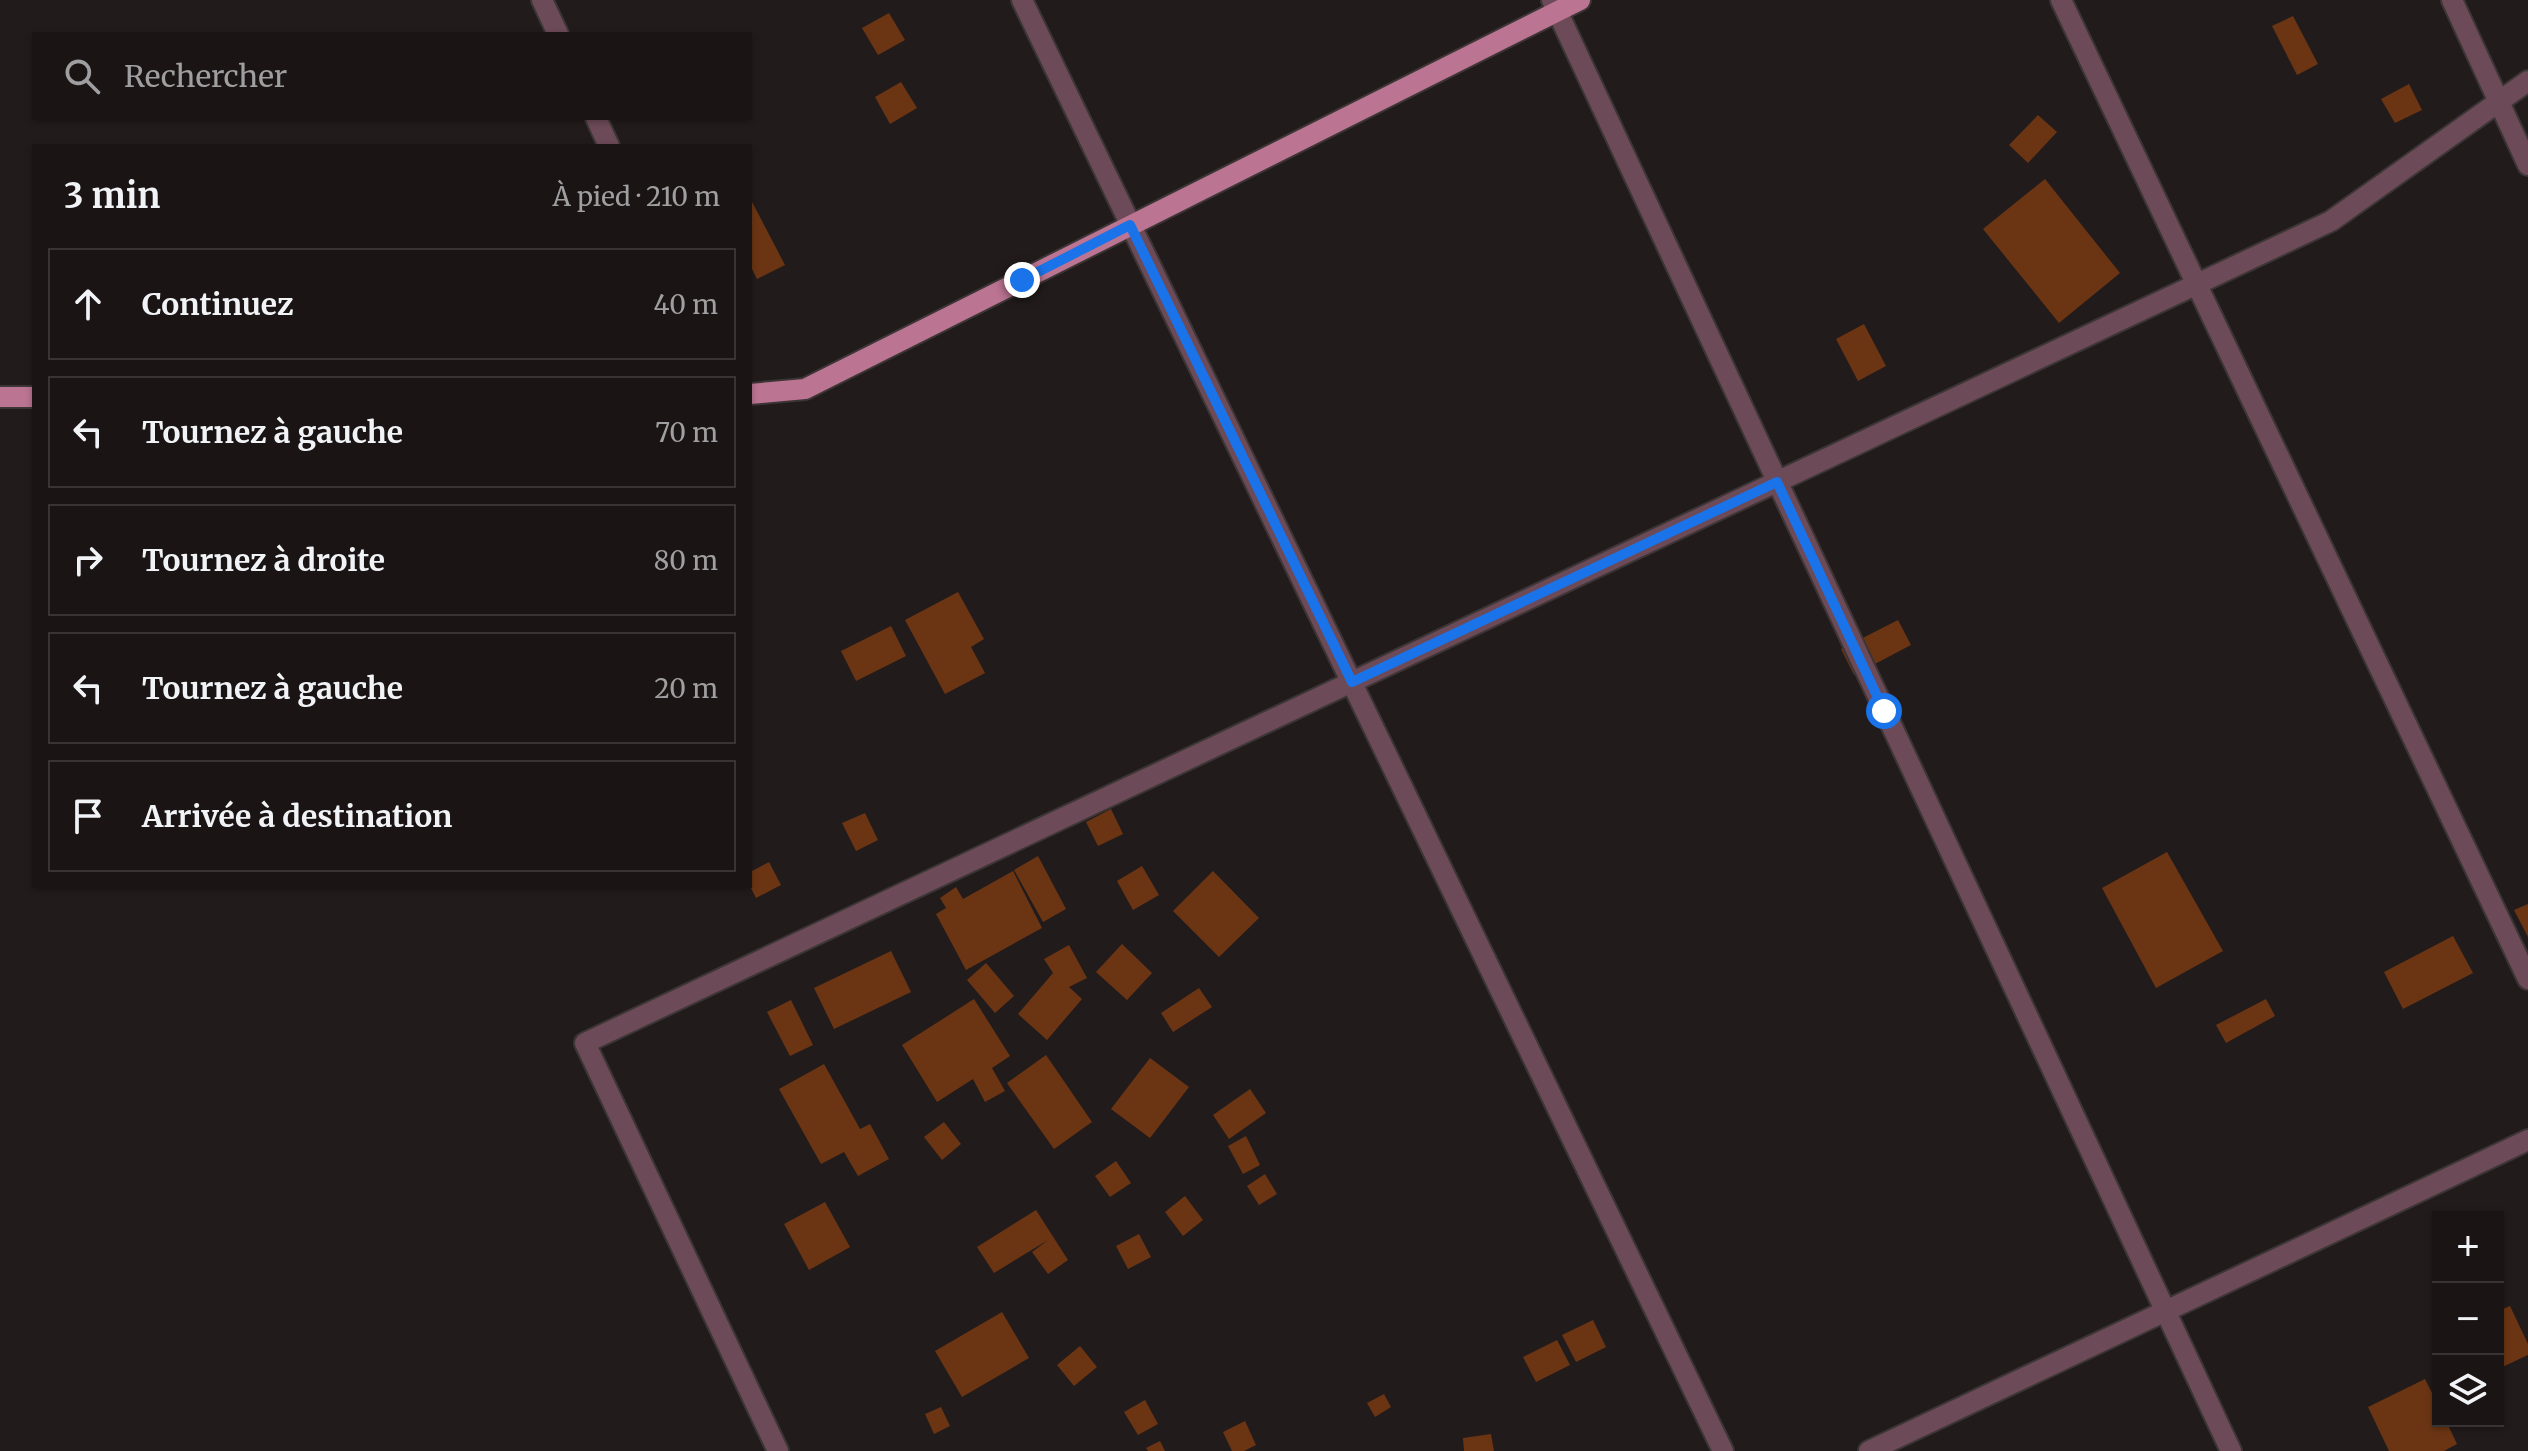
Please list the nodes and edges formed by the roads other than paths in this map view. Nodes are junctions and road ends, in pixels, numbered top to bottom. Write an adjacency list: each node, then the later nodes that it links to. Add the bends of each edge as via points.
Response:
1 (542, 0): 7 (street)
2 (1022, 0): 13 (street)
3 (1580, 0): 6 (main road)
4 (2061, 0): 14 (street)
5 (2452, 0): 9 (street)
6 (1554, 6): 13 (main road); 18 (street)
7 (557, 32)
8 (2528, 81): 9 (street)
9 (2499, 101): 12 (street); 14 (street, via 2331,221)
10 (597, 120): 11 (street)
11 (608, 144)
12 (2528, 165)
13 (1130, 225): 15 (main road, via 805,389); 19 (street)
14 (2197, 284): 18 (street); 20 (street)
15 (752, 394)
16 (0, 397): 17 (main road)
17 (32, 397)
18 (1777, 482): 19 (street); 22 (street)
19 (1352, 682): 23 (street, via 585,1043); 24 (street)
20 (2528, 979)
21 (2528, 1140): 22 (street)
22 (2166, 1311): 25 (street); 26 (street)
23 (778, 1451)
24 (1723, 1451)
25 (1869, 1451)
26 (2231, 1451)

